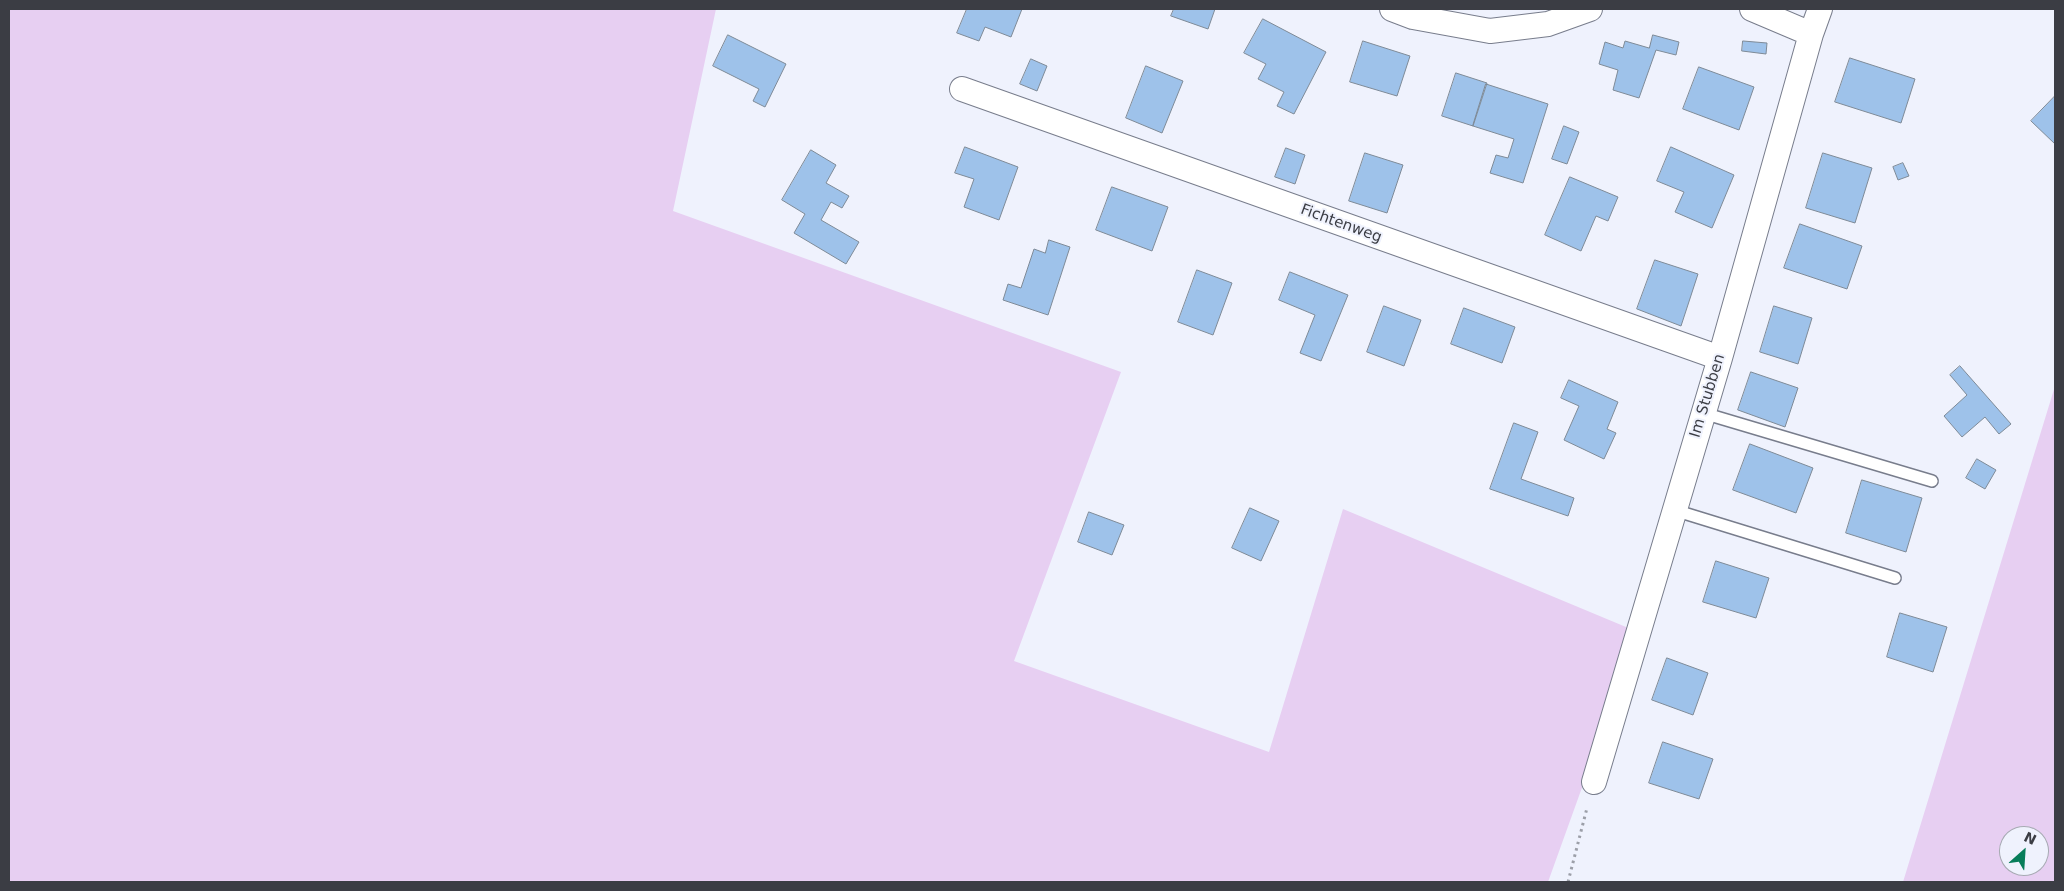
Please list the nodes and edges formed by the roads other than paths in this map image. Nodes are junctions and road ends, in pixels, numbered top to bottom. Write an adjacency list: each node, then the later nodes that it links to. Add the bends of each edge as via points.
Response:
1 (1395, 9): 5 (street, via 1413,16 1490,31)
2 (1590, 9): 5 (street)
3 (1752, 9): 6 (street)
4 (1820, 9): 6 (street, Im Stubben)
5 (1548, 16)
6 (1811, 34): 8 (street, Im Stubben)
7 (962, 89): 8 (street, Fichtenweg)
8 (1720, 358): 9 (street, Im Stubben)
9 (1703, 413): 10 (lane); 11 (street, Im Stubben)
10 (1932, 481)
11 (1674, 510): 12 (lane); 13 (street, Im Stubben)
12 (1895, 578)
13 (1594, 782)

